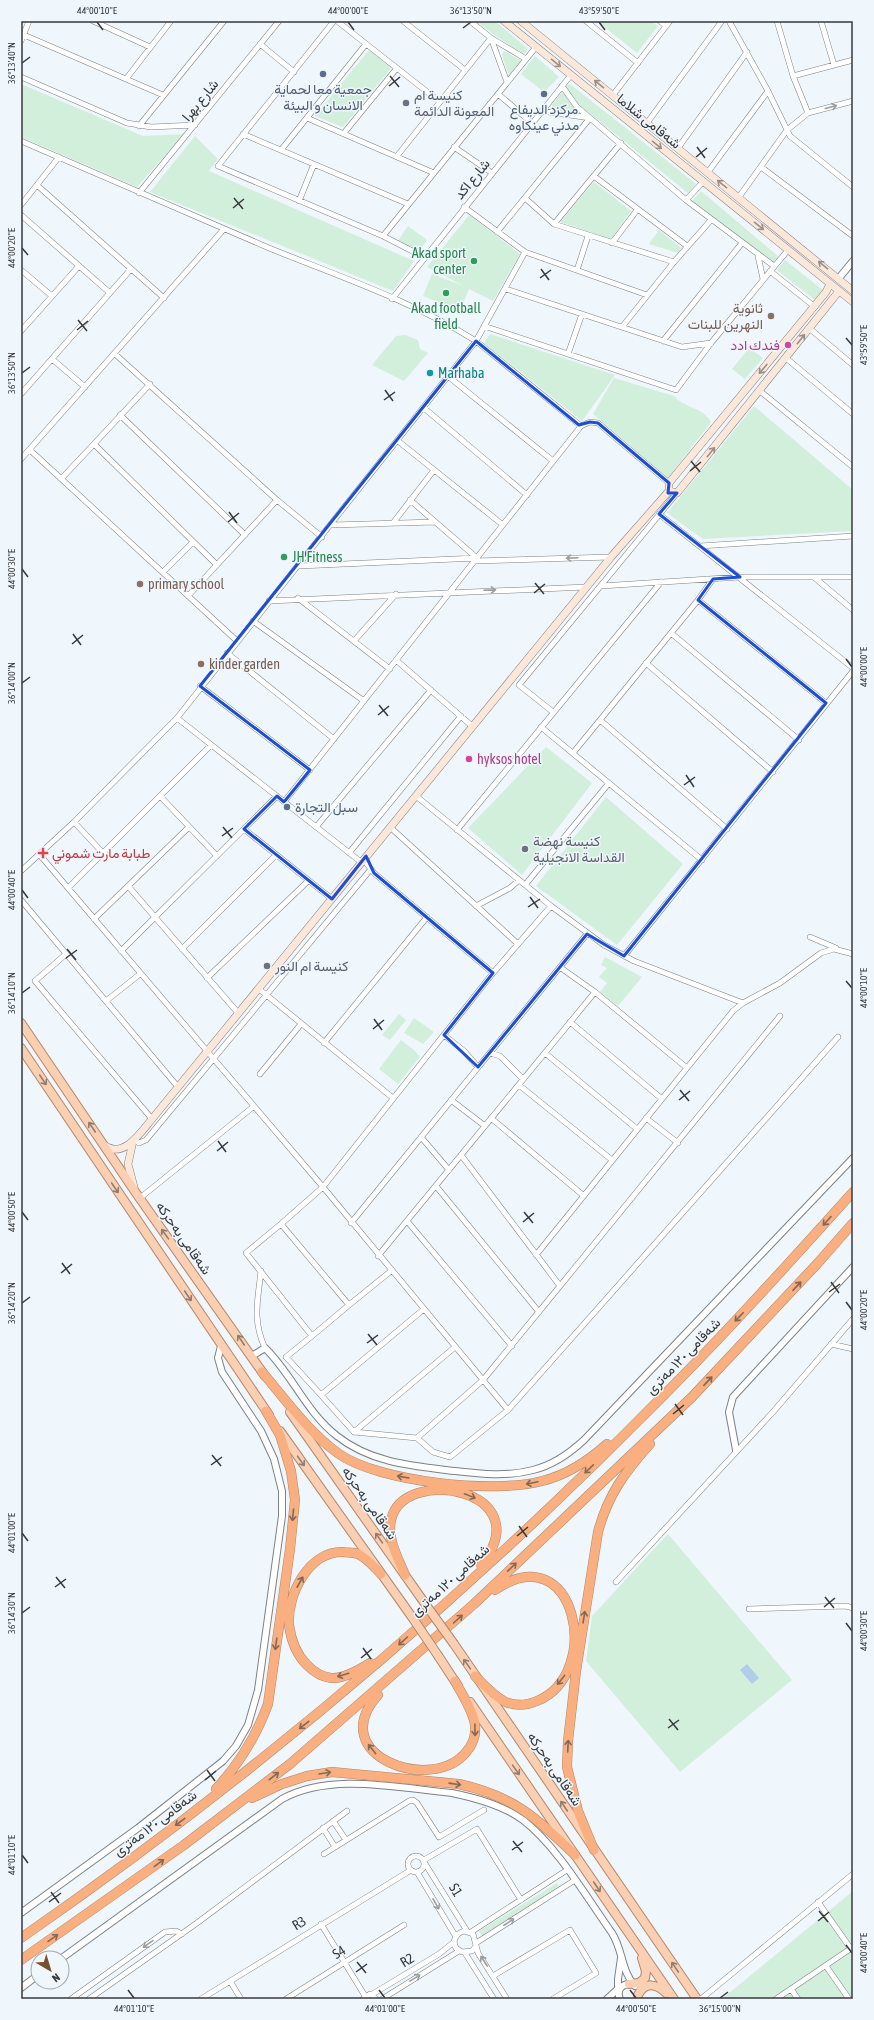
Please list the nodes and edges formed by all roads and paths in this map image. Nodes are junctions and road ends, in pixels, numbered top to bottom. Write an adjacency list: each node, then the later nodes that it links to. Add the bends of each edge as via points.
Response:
1 (29, 21): 19 (street)
2 (93, 21): 24 (street)
3 (171, 21): 24 (street)
4 (224, 21): 42 (street)
5 (335, 21): 23 (street); 33 (street)
6 (403, 21): 32 (street)
7 (470, 21): 20 (street)
8 (504, 21): 25 (main road, شەقامی شلاما)
9 (521, 21): 43 (main road, شەقامی شلاما, one-way to 9)
10 (586, 21): 29 (street)
11 (660, 21): 18 (street)
12 (670, 21): 18 (street)
13 (722, 21): 55 (street)
14 (729, 21): 26 (street)
15 (777, 21): 35 (street)
16 (821, 21): 30 (street)
17 (278, 22): 22 (street, شارع بهرا)
18 (666, 26): 29 (street)
19 (24, 35): 21 (street); 37 (street)
20 (491, 38): 27 (street); 32 (street); 38 (street)
21 (21, 41)
22 (260, 44): 33 (street); 56 (street, شارع بهرا)
23 (366, 44): 31 (street); 51 (street)
24 (150, 47): 37 (street)
25 (536, 47): 27 (street); 34 (main road, شەقامی شلاما, one-way to 34)
26 (747, 52): 40 (street); 64 (street)
27 (526, 59): 38 (street)
28 (853, 60): 30 (street)
29 (638, 63): 43 (street)
30 (834, 66): 35 (street)
31 (397, 68): 45 (street); 59 (street)
32 (465, 70): 45 (street)
33 (294, 72): 60 (street)
34 (571, 75): 39 (street, شارع اكد); 48 (main road, شەقامی شلاما)
35 (793, 76): 49 (street)
36 (21, 77): 57 (street)
37 (126, 79): 42 (street)
38 (507, 82): 41 (street)
39 (562, 86): 47 (street, شارع اكد); 52 (street, via 577,107)
40 (768, 91): 58 (street); 70 (street)
41 (498, 94): 54 (street); 63 (street)
42 (163, 95): 57 (street)
43 (613, 95): 46 (main road, شەقامی شلاما)
44 (853, 101): 49 (street, one-way to 44)
45 (440, 102): 66 (street)
46 (625, 105): 48 (main road, via 625,112); 50 (main road, شەقامی شلاما)
47 (542, 111): 52 (street); 54 (street, شارع اكد)
48 (618, 113): 53 (main road, شەقامی شلاما)
49 (808, 113): 58 (street)
50 (636, 114): 53 (main road, via 629,115); 55 (main road, شەقامی شلاما)
51 (307, 118): 59 (street); 65 (street)
52 (590, 118): 62 (street); 79 (street)
53 (630, 122): 74 (main road, شەقامی شلاما, one-way to 74)
54 (532, 123): 72 (street, شارع اكد)
55 (647, 123): 64 (main road, شەقامی شلاما)
56 (195, 125): 57 (street, via 151,128); 77 (street, شارع بهرا)
57 (139, 126)
58 (787, 130): 69 (street); 76 (street, via 790,136)
59 (344, 133): 66 (street)
60 (243, 134): 65 (street); 81 (street, via 218,166)
61 (21, 141): 67 (street)
62 (621, 144): 73 (street); 80 (street)
63 (454, 147): 71 (street); 72 (street)
64 (678, 148): 70 (main road, شەقامی شلاما)
65 (281, 150): 68 (street)
66 (397, 156): 71 (street)
67 (59, 157): 75 (street); 77 (street)
68 (314, 164): 81 (street); 82 (street)
69 (761, 167): 78 (street); 93 (street)
70 (708, 172): 78 (main road, شەقامی شلاما, one-way to 70)
71 (434, 173): 82 (street)
72 (492, 173): 84 (street, شارع اكد)
73 (595, 177): 85 (street); 88 (street)
74 (703, 182): 80 (street); 97 (main road, شەقامی شلاما, one-way to 97)
75 (38, 186): 83 (street); 104 (street)
76 (853, 187)
77 (139, 193): 89 (street)
78 (739, 197): 108 (main road, شەقامی شلاما, one-way to 78)
79 (525, 198): 88 (street); 90 (street)
80 (686, 200): 87 (street)
81 (299, 201): 91 (street)
82 (408, 204): 91 (street)
83 (21, 205)
84 (464, 207): 90 (street); 100 (street, شارع اكد)
85 (637, 210): 95 (street); 96 (street)
86 (21, 215): 103 (street)
87 (711, 220): 94 (street); 96 (street)
88 (554, 224): 92 (street)
89 (224, 229): 118 (street); 119 (street)
90 (497, 232): 98 (street)
91 (383, 236): 100 (street)
92 (588, 236): 95 (street); 107 (street)
93 (853, 236)
94 (742, 243): 99 (street); 128 (street)
95 (612, 244): 102 (street)
96 (687, 246): 102 (street)
97 (788, 250): 105 (street); 110 (main road, شەقامی شلاما)
98 (525, 252): 107 (street); 111 (street)
99 (758, 256): 105 (street); 109 (street)
100 (424, 257): 119 (street, شارع اكد)
101 (853, 261): 108 (street)
102 (674, 262): 116 (street)
103 (79, 266): 115 (street); 117 (street)
104 (131, 269): 115 (street); 118 (street)
105 (772, 269): 109 (street); 122 (street)
106 (21, 270): 117 (street)
107 (577, 270): 116 (street)
108 (839, 278): 113 (main road, شەقامی شلاما)
109 (763, 279): 130 (street)
110 (830, 284): 112 (main road, شەقامی شلاما); 114 (main road)
111 (506, 289): 123 (street); 124 (street)
112 (839, 291): 120 (main road); 121 (main road, شەقامی شلاما)
113 (853, 291)
114 (826, 292): 120 (main road); 122 (main road)
115 (110, 293): 134 (street)
116 (647, 295): 125 (street)
117 (52, 296): 127 (street)
118 (164, 298): 131 (street)
119 (392, 299): 129 (street, via 458,330)
120 (833, 299): 126 (main road)
121 (853, 302)
122 (815, 307): 153 (main road, one-way to 153)
123 (582, 314): 125 (street); 132 (street)
124 (484, 326): 129 (street); 132 (street)
125 (622, 327): 128 (street)
126 (809, 328): 133 (main road, one-way to 126); 135 (street)
127 (21, 331)
128 (663, 341): 130 (street, via 682,347)
129 (476, 342): 136 (street); 144 (street)
130 (711, 343): 132 (street, via 676,390)
131 (115, 354): 137 (street); 138 (street)
132 (568, 354)
133 (786, 358): 139 (main road); 142 (street)
134 (52, 359): 138 (street); 140 (street)
135 (853, 365)
136 (449, 377): 141 (street); 149 (street)
137 (150, 384): 143 (street); 157 (street)
138 (85, 387): 147 (street)
139 (760, 391): 150 (street); 155 (main road, one-way to 139)
140 (21, 394)
141 (424, 408): 145 (street); 156 (street)
142 (853, 414)
143 (120, 416): 146 (street); 164 (street)
144 (581, 426): 149 (street); 153 (street, via 590,422 598,423)
145 (398, 441): 151 (street); 162 (street)
146 (94, 444): 152 (street); 167 (street)
147 (30, 450): 148 (street); 152 (street)
148 (21, 459)
149 (553, 461): 156 (street)
150 (853, 467)
151 (434, 470): 158 (street); 163 (street)
152 (62, 478): 173 (street)
153 (669, 483): 154 (main road)
154 (669, 491): 155 (main road); 169 (main road)
155 (677, 493): 159 (street)
156 (527, 495): 163 (street)
157 (277, 500): 164 (street); 166 (street)
158 (410, 500): 160 (street); 161 (street)
159 (659, 514): 168 (street); 179 (street)
160 (435, 522): 161 (street); 170 (street)
161 (394, 523): 162 (street)
162 (332, 525): 166 (street)
163 (503, 525): 170 (street)
164 (245, 535): 171 (street)
165 (853, 536): 168 (street)
166 (322, 537): 172 (street)
167 (193, 542): 171 (street); 173 (street)
168 (700, 546): 175 (street)
169 (611, 557): 170 (street, one-way to 170); 180 (main road)
170 (476, 560): 172 (street); 181 (street)
171 (217, 564): 183 (street)
172 (299, 566): 186 (street)
173 (163, 572): 183 (street)
174 (852, 576): 176 (street)
175 (740, 577): 176 (street); 177 (street); 195 (street)
176 (815, 578): 187 (street)
177 (713, 579): 178 (street); 185 (street)
178 (660, 582): 179 (street); 202 (street)
179 (601, 586): 202 (street, via 519,685)
180 (586, 587): 181 (street, one-way to 180); 206 (main road)
181 (451, 592): 182 (street); 193 (street)
182 (396, 594): 184 (street); 191 (street)
183 (188, 596): 190 (street)
184 (298, 598): 186 (street); 191 (street)
185 (698, 600): 189 (street); 201 (street)
186 (269, 601): 188 (street)
187 (853, 610)
188 (253, 622): 190 (street); 200 (street)
189 (671, 633): 194 (street); 209 (street)
190 (237, 641): 192 (street)
191 (354, 641): 196 (street)
192 (227, 653): 198 (street); 208 (street)
193 (396, 660): 196 (street); 199 (street)
194 (646, 663): 205 (street); 213 (street)
195 (853, 668)
196 (390, 669): 200 (street)
197 (853, 671): 201 (street)
198 (200, 686): 204 (street); 212 (street)
199 (432, 690): 203 (street); 221 (street)
200 (364, 701): 208 (street)
201 (826, 703): 209 (street)
202 (553, 712): 207 (street)
203 (461, 716): 206 (street); 227 (street)
204 (177, 718): 210 (street); 219 (street)
205 (600, 720): 211 (street); 224 (street)
206 (472, 726): 217 (main road)
207 (541, 727): 211 (street); 225 (street)
208 (334, 739): 212 (street)
209 (799, 740): 213 (street)
210 (211, 745): 215 (street); 216 (street)
211 (573, 753): 214 (street)
212 (310, 770): 218 (street)
213 (773, 772): 224 (street)
214 (609, 783): 231 (street); 237 (street)
215 (160, 796): 220 (street); 226 (street)
216 (277, 796): 218 (street); 223 (street)
217 (416, 796): 222 (main road); 225 (street)
218 (284, 802): 221 (street)
219 (74, 822): 226 (street); 228 (street)
220 (189, 827): 230 (street); 238 (street)
221 (316, 827): 227 (street)
222 (390, 827): 232 (main road); 242 (street)
223 (244, 829): 229 (street); 230 (street)
224 (727, 829): 231 (street)
225 (457, 830): 236 (street)
226 (103, 853): 239 (street)
227 (349, 853): 232 (street)
228 (39, 854): 234 (street); 239 (street)
229 (276, 855): 235 (street); 250 (street)
230 (217, 856): 245 (street)
231 (702, 860): 255 (street)
232 (362, 861): 233 (street); 240 (main road)
233 (371, 869): 244 (street); 262 (street)
234 (21, 871)
235 (308, 880): 240 (street); 259 (street)
236 (519, 880): 237 (street); 242 (street, via 510,888)
237 (525, 884): 243 (street)
238 (128, 886): 245 (street); 246 (street)
239 (68, 888): 246 (street)
240 (332, 899): 260 (main road)
241 (21, 900): 253 (street)
242 (476, 906): 249 (street)
243 (551, 906): 247 (street); 249 (street)
244 (427, 917): 257 (street); 272 (street)
245 (154, 918): 250 (street); 252 (street)
246 (94, 919): 252 (street)
247 (587, 934): 255 (street); 256 (street)
248 (810, 937): 251 (street)
249 (518, 944): 257 (street)
250 (182, 949): 259 (street)
251 (838, 949): 254 (street); 264 (street, via 829,949 821,953 780,983)
252 (121, 951): 258 (street)
253 (66, 954): 263 (street); 290 (street, via 35,981)
254 (853, 954)
255 (624, 956): 264 (street)
256 (561, 968): 261 (street); 275 (street)
257 (494, 973): 270 (street)
258 (140, 974): 263 (street); 274 (street)
259 (207, 978): 265 (street)
260 (260, 989): 262 (street); 265 (main road)
261 (595, 992): 267 (street); 279 (street)
262 (267, 996): 269 (street); 277 (street)
263 (106, 1002): 283 (street)
264 (743, 1003): 279 (street, via 729,1015)
265 (238, 1014): 274 (main road)
266 (780, 1016): 295 (street)
267 (570, 1022): 276 (street); 285 (street)
268 (21, 1023): 296 (main road, شەقامی بەحرکە, one-way to 268)
269 (301, 1024): 272 (street); 280 (street)
270 (444, 1035): 278 (street, via 464,1051); 284 (street)
271 (838, 1037): 333 (street)
272 (324, 1043): 284 (street)
273 (21, 1048): 322 (main road, شەقامی بەحرکە, one-way to 322)
274 (207, 1053): 277 (street); 283 (main road)
275 (490, 1053): 278 (street); 281 (street, via 500,1056)
276 (545, 1053): 281 (street); 292 (street)
277 (214, 1060): 287 (street); 294 (street, via 146,1140 139,1143)
278 (478, 1067): 286 (street)
279 (687, 1068): 285 (street)
280 (260, 1074)
281 (523, 1080): 282 (street)
282 (519, 1085): 288 (street); 299 (street)
283 (178, 1087): 290 (main road)
284 (393, 1098): 302 (street)
285 (662, 1099): 289 (street)
286 (451, 1100): 291 (street); 293 (street)
287 (253, 1107): 302 (street); 304 (street)
288 (491, 1118): 291 (street); 305 (street)
289 (646, 1118): 292 (street); 295 (street)
290 (152, 1119): 294 (main road)
291 (484, 1126): 297 (street)
292 (637, 1129): 299 (street)
293 (421, 1137): 300 (street); 307 (street)
294 (134, 1139): 296 (main road, via 120,1149 113,1150); 304 (main road, via 128,1164)
295 (678, 1143): 315 (street)
296 (104, 1144): 304 (main road, شەقامی بەحرکە)
297 (461, 1155): 300 (street); 310 (street)
298 (853, 1158): 325 (street, via 584,1440 564,1457 538,1469 513,1474 476,1473 399,1464 364,1452 323,1424)
299 (612, 1160): 305 (street)
300 (448, 1170): 301 (street)
301 (436, 1186): 306 (street); 318 (street)
302 (322, 1187): 307 (street); 309 (street)
303 (853, 1192): 332 (highway, شەقامی ١٢٠ مەتری, one-way to 332)
304 (138, 1196): 327 (main road, شەقامی بەحرکە, one-way to 304)
305 (584, 1196): 310 (street)
306 (407, 1221): 311 (street); 323 (street)
307 (351, 1223): 311 (street)
308 (853, 1223): 331 (highway, one-way to 308)
309 (282, 1224): 313 (street, via 246,1252); 316 (street)
310 (536, 1255): 315 (street)
311 (378, 1256): 314 (street)
312 (853, 1266): 337 (street, via 733,1397 729,1412)
313 (261, 1271): 320 (street); 325 (street, via 256,1314)
314 (391, 1271): 316 (street); 317 (street)
315 (560, 1286): 318 (street)
316 (349, 1305): 320 (street)
317 (424, 1309): 324 (street); 330 (street)
318 (539, 1312): 323 (street)
319 (853, 1319): 321 (street)
320 (312, 1336): 330 (street, via 286,1357)
321 (832, 1344): 326 (street); 337 (street)
322 (221, 1346): 334 (main road, شەقامی بەحرکە); 368 (street, via 218,1358 222,1372 271,1450 282,1491 281,1524 258,1690 252,1715 236,1746 212,1771 132,1833)
323 (512, 1346): 329 (street)
324 (455, 1347): 329 (street); 335 (street)
325 (265, 1348): 327 (street)
326 (853, 1349)
327 (252, 1356): 328 (main road, شەقامی بەحرکە)
328 (262, 1372): 332 (highway, one-way to 328, via 575,1468 527,1485 489,1487 406,1478 361,1466 340,1454 312,1431); 339 (main road, شەقامی بەحرکە, one-way to 328)
329 (483, 1380): 333 (street); 336 (street)
330 (320, 1395): 335 (street)
331 (692, 1397): 342 (highway, one-way to 331); 357 (highway, one-way to 331, via 580,1817 567,1767 576,1671 598,1532 603,1512 619,1482)
332 (658, 1402): 341 (highway, شەقامی ١٢٠ مەتری, one-way to 341)
333 (508, 1410): 336 (street, via 450,1456 433,1452)
334 (266, 1411): 338 (main road, شەقامی بەحرکە, one-way to 338); 351 (highway, one-way to 351, via 280,1435 291,1471 295,1500 268,1704 260,1728 248,1749)
335 (354, 1432): 336 (street)
336 (417, 1438)
337 (736, 1450): 340 (street)
338 (381, 1574): 345 (highway, one-way to 338, via 360,1669 341,1677 330,1678 310,1669 302,1660 294,1647 289,1623 295,1591 316,1560 332,1552 357,1554); 348 (main road, شەقامی بەحرکە, bridge)
339 (405, 1575): 341 (highway, one-way to 341, via 391,1539 391,1519 396,1510 403,1501 415,1494 441,1489 455,1491 484,1504 492,1514 497,1529 494,1548); 347 (main road, شەقامی بەحرکە, one-way to 339, bridge)
340 (616, 1582)
341 (464, 1587): 345 (highway, شەقامی ١٢٠ مەتری, one-way to 345)
342 (474, 1604): 346 (highway, one-way to 342); 347 (highway, one-way to 347, via 506,1583 523,1577 541,1578 558,1587 564,1596 571,1613 574,1637 570,1666 564,1678 545,1698 528,1705 512,1705 499,1699)
343 (853, 1608): 344 (street, via 846,1606)
344 (749, 1609)
345 (391, 1652): 351 (highway, شەقامی ١٢٠ مەتری, one-way to 351)
346 (407, 1664): 348 (highway, one-way to 346, via 475,1725 475,1737 465,1754 450,1765 430,1769 410,1768 389,1762 376,1755 367,1743 364,1718 371,1703); 352 (highway, one-way to 346, via 290,1764)
347 (475, 1676): 357 (main road, شەقامی بەحرکە, one-way to 347)
348 (455, 1681): 359 (main road, شەقامی بەحرکە, one-way to 359)
349 (484, 1810): 355 (street, via 439,1837 413,1800)
350 (347, 1811): 353 (street)
351 (194, 1812): 373 (highway, شەقامی ١٢٠ مەتری, one-way to 373)
352 (225, 1814): 359 (highway, one-way to 359, via 282,1784 332,1772 443,1782 479,1789 512,1802 532,1815); 382 (highway, one-way to 352)
353 (333, 1821): 354 (street); 355 (street)
354 (323, 1828): 356 (street); 372 (street)
355 (346, 1840): 356 (street)
356 (335, 1847): 358 (street)
357 (594, 1850): 407 (main road, شەقامی بەحرکە, one-way to 357)
358 (324, 1854)
359 (575, 1855): 377 (main road, شەقامی بەحرکە, one-way to 377)
360 (424, 1861): 361 (street, via 419,1856 411,1857 408,1862); 363 (street, via 424,1867); 366 (street, via 477,1829); 371 (street, S1)
361 (411, 1870): 363 (street); 369 (street, R3)
362 (567, 1870): 365 (street); 366 (street); 379 (street, via 550,1848 522,1820 496,1806 469,1796 357,1784 312,1786 272,1805)
363 (417, 1872): 374 (street, S1, one-way to 374)
364 (853, 1874): 367 (street)
365 (575, 1880): 375 (street, one-way to 365); 381 (street, via 616,1938)
366 (521, 1900): 371 (street)
367 (818, 1902): 376 (street); 408 (street)
368 (21, 1913)
369 (321, 1924): 383 (street); 387 (street, R3)
370 (404, 1925): 383 (street, S4)
371 (469, 1932): 374 (street, via 460,1932); 375 (street, via 475,1937)
372 (182, 1934): 396 (street, one-way to 396, via 176,1931 165,1932); 397 (street)
373 (21, 1938)
374 (455, 1939): 378 (street); 392 (street, R2, via 439,1954)
375 (476, 1944): 380 (street, via 472,1951); 385 (street, one-way to 375)
376 (852, 1948): 384 (street)
377 (640, 1950): 390 (main road, via 646,1975 642,1982); 406 (main road, شەقامی بەحرکە)
378 (459, 1951): 380 (street); 402 (street, R2, one-way to 378)
379 (70, 1952)
380 (465, 1953): 403 (street)
381 (621, 1955): 386 (street); 390 (street, via 626,1975)
382 (21, 1960)
383 (344, 1963): 392 (street); 400 (street, S4)
384 (826, 1966): 391 (street); 411 (street)
385 (493, 1976): 404 (street); 405 (street, via 570,1930 596,1973)
386 (618, 1979): 390 (street); 394 (street)
387 (230, 1981): 398 (street, R3); 399 (street)
388 (30, 1982): 389 (street)
389 (21, 1988)
390 (625, 1989): 394 (street); 395 (street)
391 (791, 1989): 409 (street); 410 (street)
392 (366, 1996): 401 (street)
393 (853, 1996): 411 (street)
394 (609, 1997)
395 (637, 1997): 406 (main road, via 644,1987 653,1985 661,1988)
396 (71, 1999)
397 (89, 1999)
398 (200, 1999)
399 (241, 1999)
400 (286, 1999)
401 (376, 1999)
402 (382, 1999)
403 (494, 1999)
404 (507, 1999)
405 (553, 1999)
406 (673, 1999)
407 (697, 1999)
408 (701, 1999)
409 (776, 1999)
410 (798, 1999)
411 (849, 1999)

